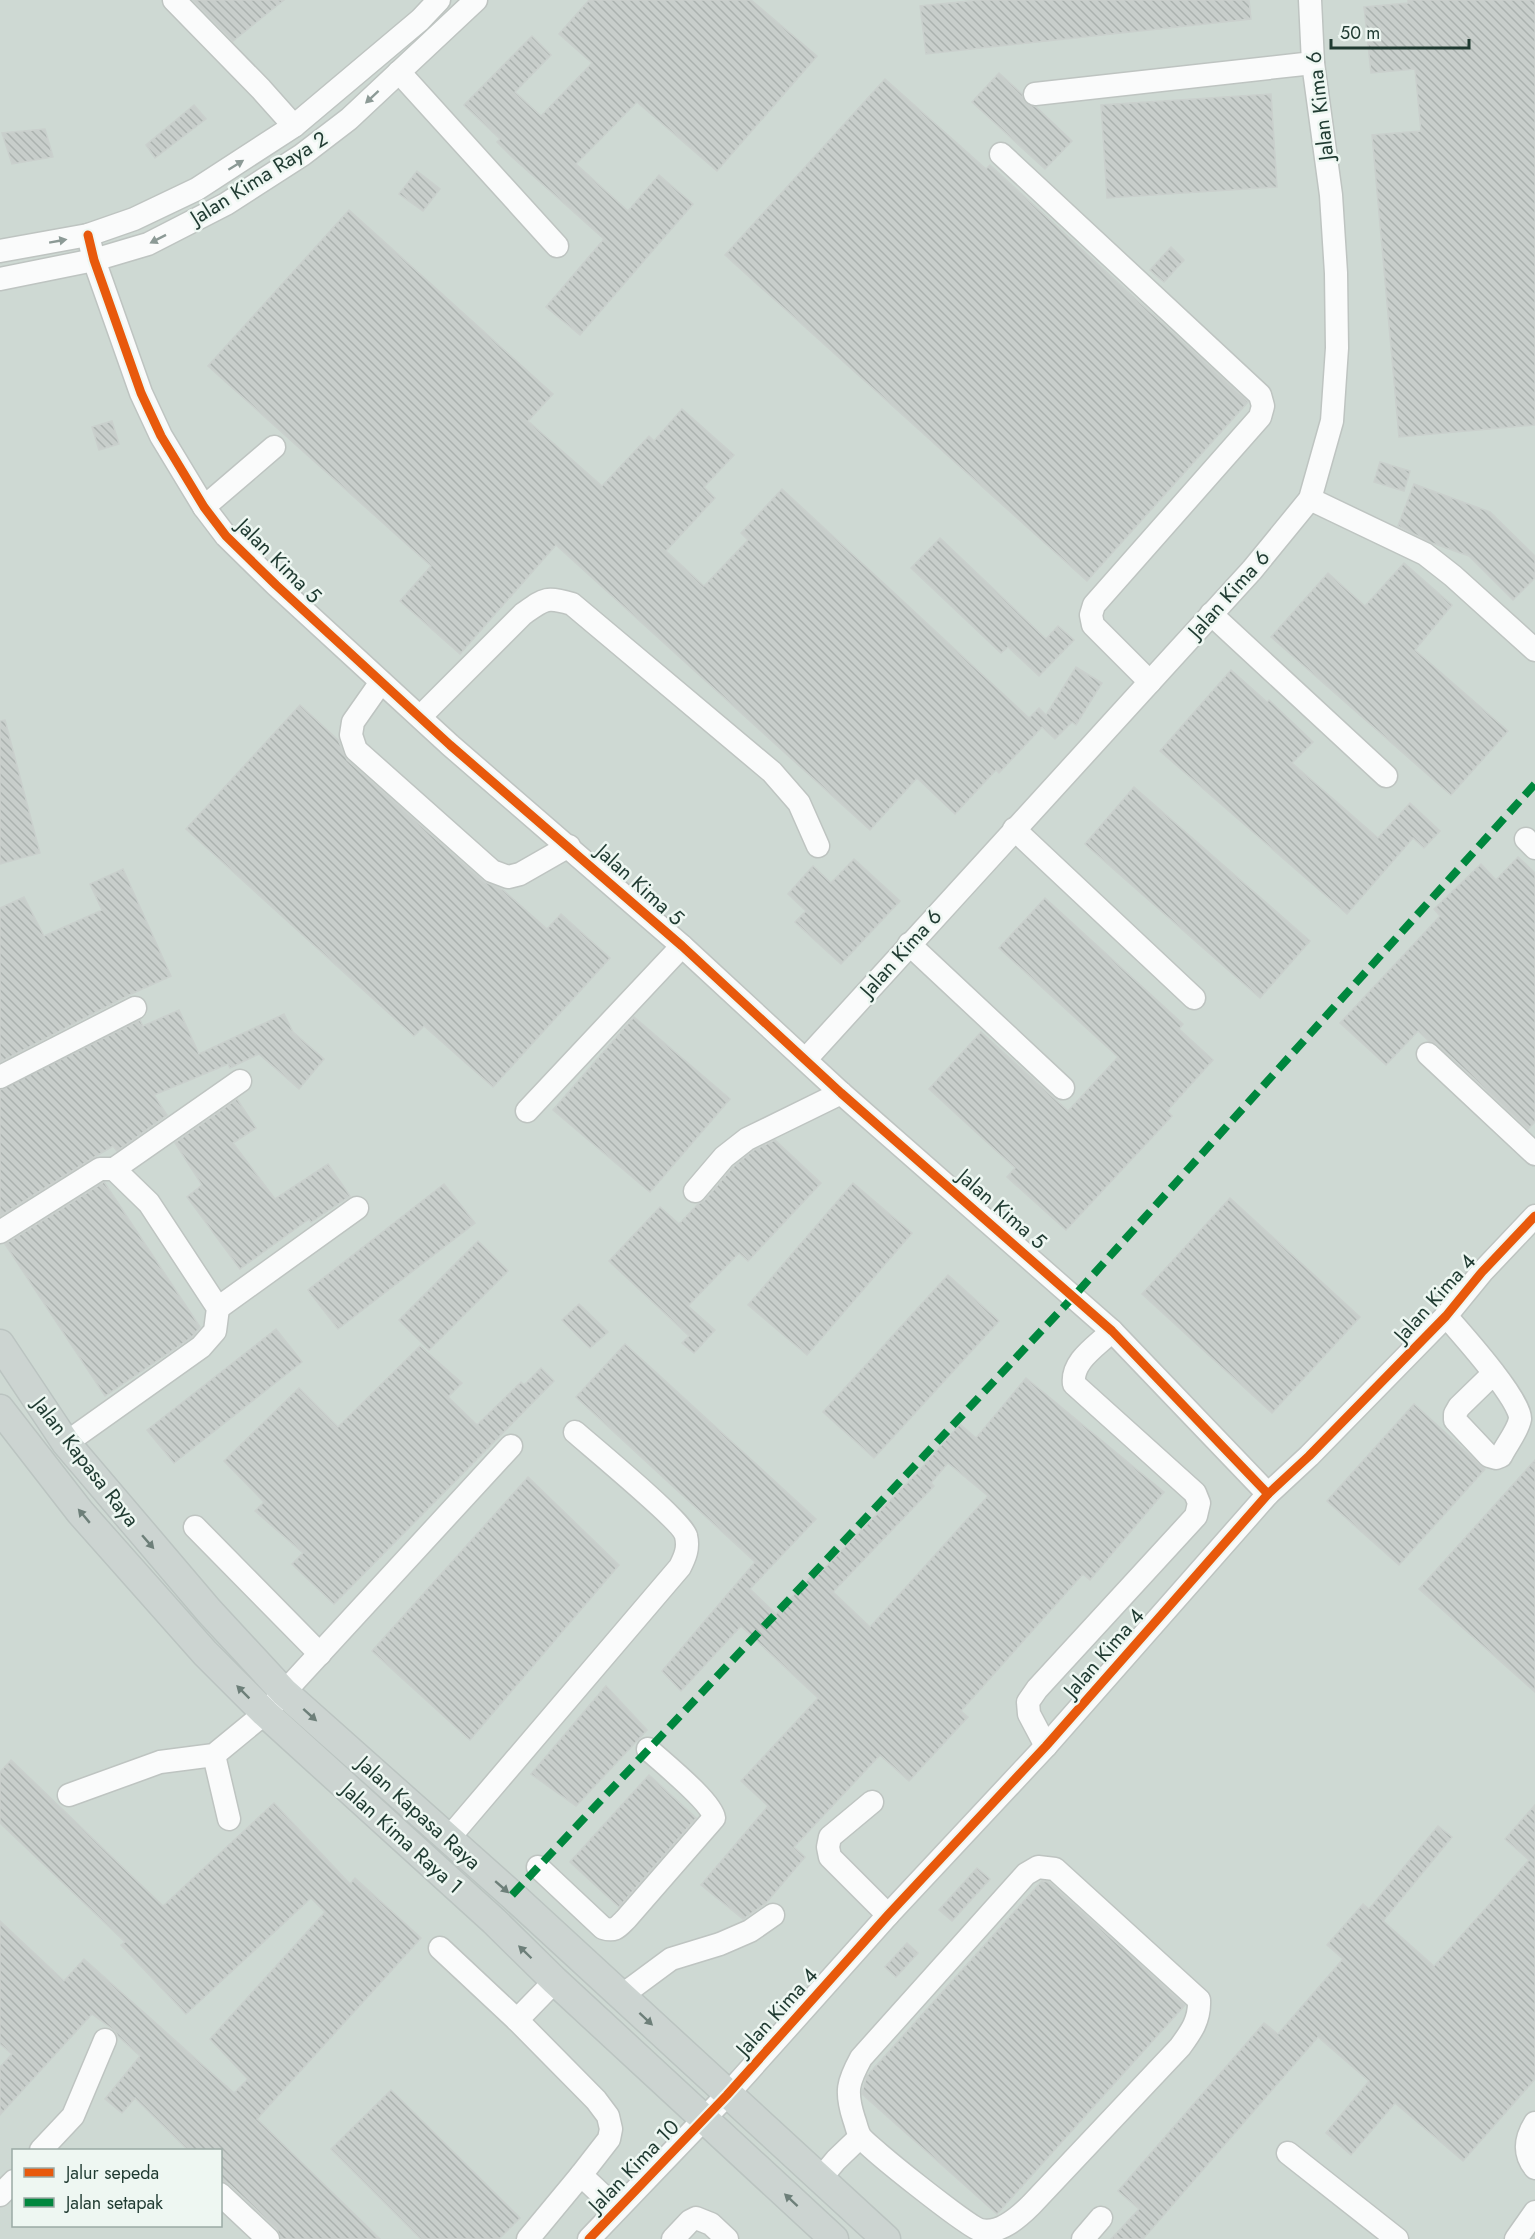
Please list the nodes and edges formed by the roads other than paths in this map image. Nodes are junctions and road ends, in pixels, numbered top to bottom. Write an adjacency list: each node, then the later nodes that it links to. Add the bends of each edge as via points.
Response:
1 (174, 0): 10 (street)
2 (440, 0): 5 (street, Jalan Kima Raya 2)
3 (476, 0): 6 (street, Jalan Kima Raya 2)
4 (1310, 0): 7 (street, Jalan Kima 6)
5 (420, 20): 6 (street); 10 (street, Jalan Kima Raya 2)
6 (436, 36): 8 (street, Jalan Kima Raya 2)
7 (1313, 63): 9 (street); 18 (street, Jalan Kima 6, via 1331,195 1337,348 1332,421)
8 (399, 72): 13 (street); 15 (street, Jalan Kima Raya 2, one-way to 15, via 349,119 302,155 226,204 148,244)
9 (1035, 94)
10 (294, 126): 12 (street, Jalan Kima Raya 2, one-way to 10, via 134,219 197,189)
11 (1001, 154): 23 (street, via 1260,395 1260,417 1094,605 1093,625)
12 (88, 235): 14 (street, Jalan Kima Raya 2, one-way to 12); 15 (street, Jalan Kima 5)
13 (557, 246)
14 (0, 251)
15 (94, 260): 16 (street, Jalan Kima Raya 2); 19 (street, Jalan Kima 5, via 141,393 161,436)
16 (0, 279)
17 (274, 447): 19 (street)
18 (1310, 499): 20 (street, Jalan Kima 6); 21 (street, via 1425,554)
19 (204, 507): 22 (street, Jalan Kima 5, via 226,536)
20 (1211, 614): 23 (street, Jalan Kima 6); 25 (street)
21 (1535, 650)
22 (381, 682): 24 (street, Jalan Kima 5); 27 (street, via 353,722 351,735 356,750 492,871 508,878)
23 (1150, 682): 26 (street, Jalan Kima 6)
24 (420, 716): 27 (street, Jalan Kima 5); 28 (street, via 523,614 553,598 572,604 772,772 800,803)
25 (1386, 776)
26 (1014, 829): 29 (street, Jalan Kima 6); 31 (street)
27 (569, 846): 30 (street, Jalan Kima 5)
28 (818, 846)
29 (909, 944): 34 (street, Jalan Kima 6); 37 (street)
30 (682, 946): 34 (street, Jalan Kima 5); 39 (street)
31 (1194, 998)
32 (135, 1008): 35 (street)
33 (1428, 1054): 40 (street)
34 (806, 1059): 38 (street, Jalan Kima 5)
35 (0, 1077)
36 (240, 1082): 41 (street)
37 (1063, 1088)
38 (841, 1093): 42 (street, via 747,1139 724,1157); 48 (street, Jalan Kima 5)
39 (527, 1111)
40 (1535, 1154)
41 (114, 1169): 45 (street, via 100,1169); 46 (street, via 149,1203)
42 (695, 1191)
43 (357, 1208): 46 (street)
44 (1535, 1216): 47 (street, Jalan Kima 4)
45 (0, 1232)
46 (218, 1308): 53 (street, via 215,1331 201,1347)
47 (1446, 1316): 50 (street); 55 (street, Jalan Kima 4)
48 (1112, 1331): 55 (street, Jalan Kima 5); 60 (street, via 1077,1364 1072,1374 1074,1384 1195,1493 1199,1503 1196,1516 1028,1702 1029,1714)
49 (0, 1344): 53 (main road, Jalan Kapasa Raya)
50 (1494, 1373)
51 (0, 1408): 59 (main road, Jalan Kima Raya 1, one-way to 51, via 205,1653 103,1539)
52 (575, 1432): 66 (street, via 670,1516 686,1534 687,1553 680,1567)
53 (66, 1443): 58 (main road, Jalan Kapasa Raya, one-way to 58, via 209,1611)
54 (511, 1446): 57 (street)
55 (1268, 1494): 60 (street, Jalan Kima 4)
56 (195, 1527): 57 (street)
57 (320, 1654): 58 (street)
58 (284, 1692): 59 (street); 66 (main road, Jalan Kapasa Raya, one-way to 66)
59 (265, 1713): 62 (street); 71 (main road, Jalan Kima Raya 1, one-way to 59)
60 (1046, 1746): 69 (street, Jalan Kima 4)
61 (648, 1749): 67 (street, via 703,1800 714,1818 626,1919 616,1929 603,1928)
62 (214, 1755): 63 (street, via 160,1762); 65 (street)
63 (69, 1795)
64 (872, 1802): 69 (street, via 830,1837 828,1847 830,1857)
65 (229, 1819)
66 (448, 1839): 72 (main road, Jalan Kapasa Raya, one-way to 72)
67 (538, 1867)
68 (773, 1915): 72 (street, via 720,1944 671,1959)
69 (888, 1915): 75 (street, Jalan Kima 4)
70 (440, 1948): 73 (street)
71 (555, 1981): 73 (street); 76 (main road, Jalan Kima Raya 1)
72 (621, 1996): 75 (main road, Jalan Kapasa Raya, one-way to 75)
73 (517, 2020): 82 (street, via 608,2116 609,2139)
74 (105, 2040): 79 (street, via 73,2116)
75 (728, 2095): 76 (street, Jalan Kima 4); 83 (main road, Jalan Kapasa Raya)
76 (705, 2119): 87 (street, Jalan Kima 10); 95 (main road, Jalan Kima Raya 1, one-way to 76)
77 (1535, 2123): 81 (street, via 1526,2146 1528,2159)
78 (860, 2137): 78 (street, via 947,2209 980,2230 995,2229 1014,2221 1031,2205 1180,2048 1200,2013 1199,2000 1055,1869 1038,1867 1026,1875 861,2058 849,2081 848,2101); 83 (street)
79 (44, 2149)
80 (1288, 2154): 98 (street)
81 (1535, 2168)
82 (581, 2175): 87 (street); 91 (street)
83 (820, 2179): 96 (main road, Jalan Kapasa Raya)
84 (12, 2183): 85 (street)
85 (0, 2195)
86 (222, 2196): 90 (street)
87 (617, 2209): 92 (street, Jalan Kima 10)
88 (1535, 2212): 99 (street)
89 (1101, 2218): 97 (street)
90 (268, 2239)
91 (528, 2239)
92 (589, 2239)
93 (673, 2239): 94 (street, via 696,2218 711,2224)
94 (727, 2239)
95 (834, 2239)
96 (886, 2239)
97 (1083, 2239)
98 (1397, 2239)
99 (1516, 2239)

